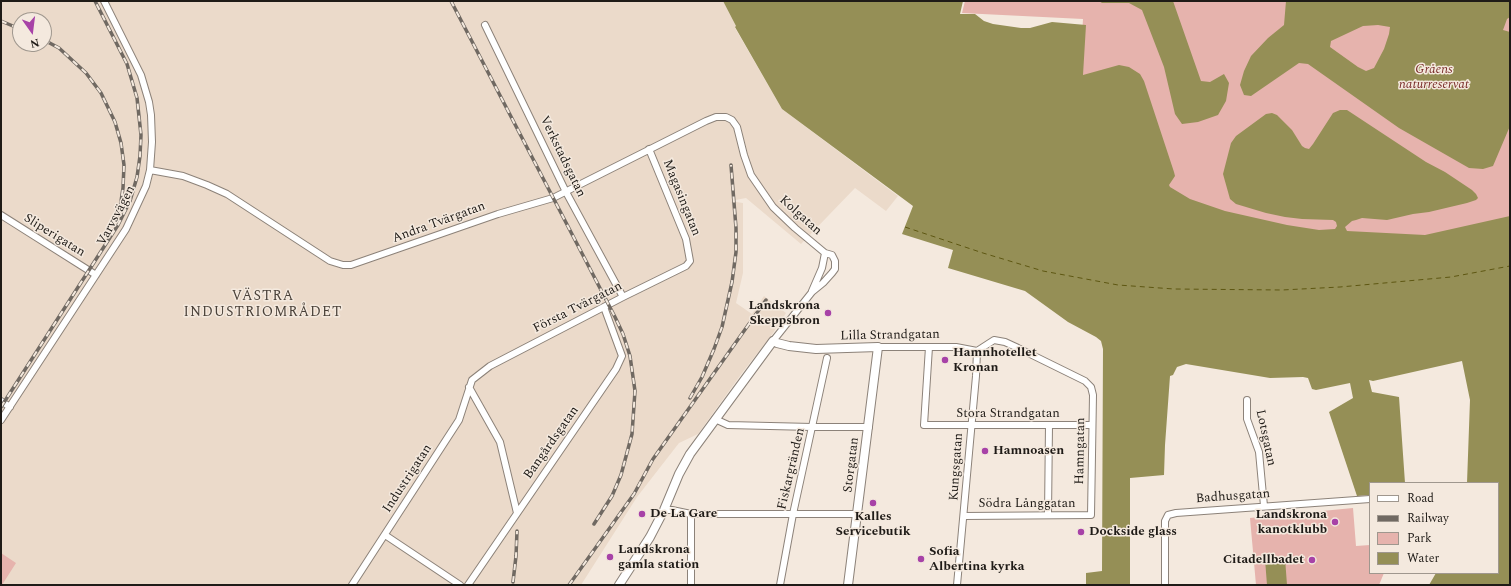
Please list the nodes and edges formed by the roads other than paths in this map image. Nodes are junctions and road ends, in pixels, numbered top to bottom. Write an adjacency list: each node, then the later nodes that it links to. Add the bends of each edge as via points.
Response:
1 (104, 1): 5 (street, Varvsvägen, via 141,74 149,102 152,142)
2 (485, 25): 6 (street, Verkstadsgatan)
3 (737, 127): 4 (street, Andra Tvärgatan, via 726,117 716,117); 8 (street, Kolgatan, via 751,175 773,207)
4 (649, 149): 6 (street, Andra Tvärgatan); 9 (street, Magasingatan, via 686,239)
5 (150, 170): 6 (street, Andra Tvärgatan, via 183,176 207,184 227,194 330,261 343,266 359,263); 10 (street, Varvsvägen, via 146,186 132,216)
6 (566, 192): 12 (street, Verkstadsgatan)
7 (1, 215): 10 (street, Sliperigatan)
8 (825, 253): 11 (street, Kolgatan); 11 (street, Kolgatan, via 834,258 835,269)
9 (690, 256): 12 (street, Första Tvärgatan, via 686,266)
10 (96, 275): 23 (street, Varvsvägen)
11 (812, 292): 14 (street, Kolgatan)
12 (624, 297): 13 (street, Första Tvärgatan)
13 (604, 307): 19 (street, Första Tvärgatan, via 490,366); 34 (street, Bangårdsgatan, via 622,356 616,369)
14 (773, 341): 15 (street, Lilla Strandgatan, via 816,349); 24 (street)
15 (878, 347): 16 (street, Lilla Strandgatan); 30 (street, Storgatan)
16 (929, 347): 17 (street, Lilla Strandgatan, via 956,347); 26 (street, Stora Strandgatan, via 924,425)
17 (977, 351): 26 (street, Kungsgatan); 28 (street, Hamngatan, via 994,340 1005,342 1085,381 1093,395)
18 (827, 358): 29 (street, Fiskargränden)
19 (472, 380): 20 (street, Industrigatan)
20 (470, 387): 34 (street, via 500,442); 41 (street, Industrigatan, via 459,420)
21 (1247, 400): 32 (street, Lotsgatan, via 1247,419 1259,452)
22 (1, 401): 23 (street)
23 (10, 407): 25 (street, Varvsvägen)
24 (715, 419): 29 (street, via 728,425); 33 (street, via 690,454)
25 (1, 420)
26 (971, 425): 27 (street, Stora Strandgatan); 40 (street, Kungsgatan)
27 (1049, 425): 28 (street, Stora Strandgatan); 38 (street)
28 (1092, 425): 39 (street, Hamngatan)
29 (812, 427): 30 (street); 36 (street, Fiskargränden)
30 (869, 427): 37 (street, Storgatan)
31 (1369, 499): 32 (street, Badhusgatan)
32 (1264, 506): 50 (street, Badhusgatan, via 1176,512 1168,515 1165,521)
33 (664, 510): 35 (street); 45 (street)
34 (517, 513): 44 (street, Bangårdsgatan)
35 (691, 514): 36 (street); 46 (street)
36 (793, 514): 37 (street); 47 (street, Fiskargränden)
37 (857, 514): 48 (street, Storgatan)
38 (1048, 515): 39 (street, Södra Långgatan); 40 (street, Södra Långgatan)
39 (1091, 515)
40 (964, 516): 49 (street, Kungsgatan)
41 (384, 536): 42 (street, Industrigatan); 43 (street)
42 (352, 585)
43 (460, 585)
44 (468, 585)
45 (619, 585)
46 (691, 585)
47 (780, 585)
48 (848, 585)
49 (957, 585)
50 (1165, 585)

